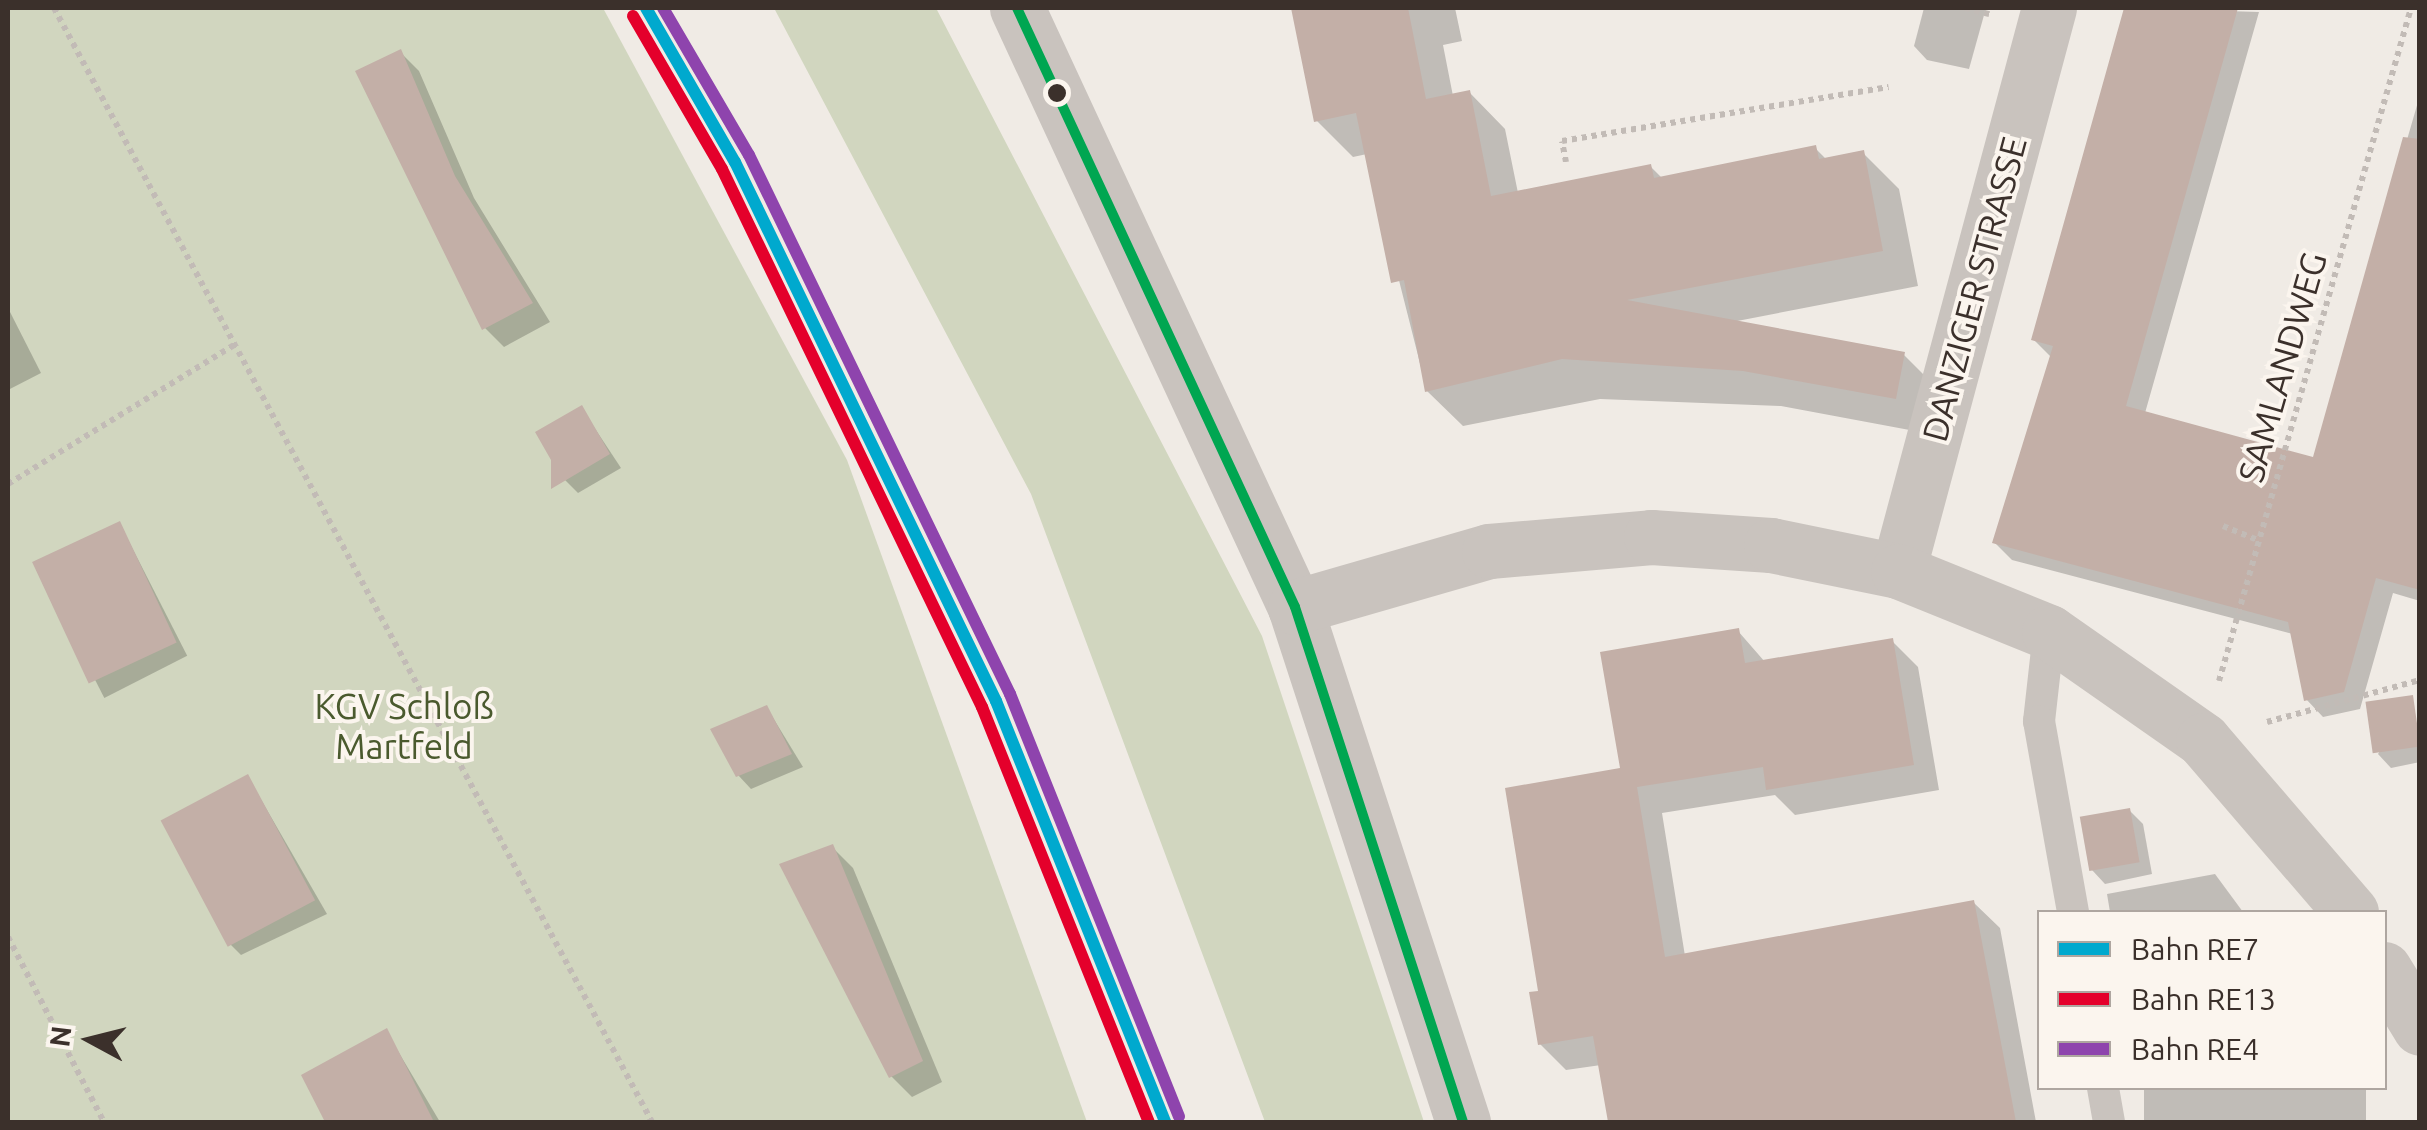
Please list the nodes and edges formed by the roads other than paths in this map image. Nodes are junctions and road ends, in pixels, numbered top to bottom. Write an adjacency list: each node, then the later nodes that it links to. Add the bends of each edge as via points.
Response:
1 (1016, 8): 4 (street)
2 (2050, 8): 3 (street, DANZIGER STRASSE)
3 (1898, 571): 4 (street, via 1771,545 1651,537 1489,551); 5 (street)
4 (1294, 608): 11 (street)
5 (2049, 632): 6 (lane, via 2039,721); 7 (street, via 2203,740)
6 (2072, 910)
7 (2349, 910)
8 (2387, 974): 9 (street)
9 (2420, 1028)
10 (2103, 1090): 12 (lane)
11 (1463, 1122)
12 (2109, 1122)

